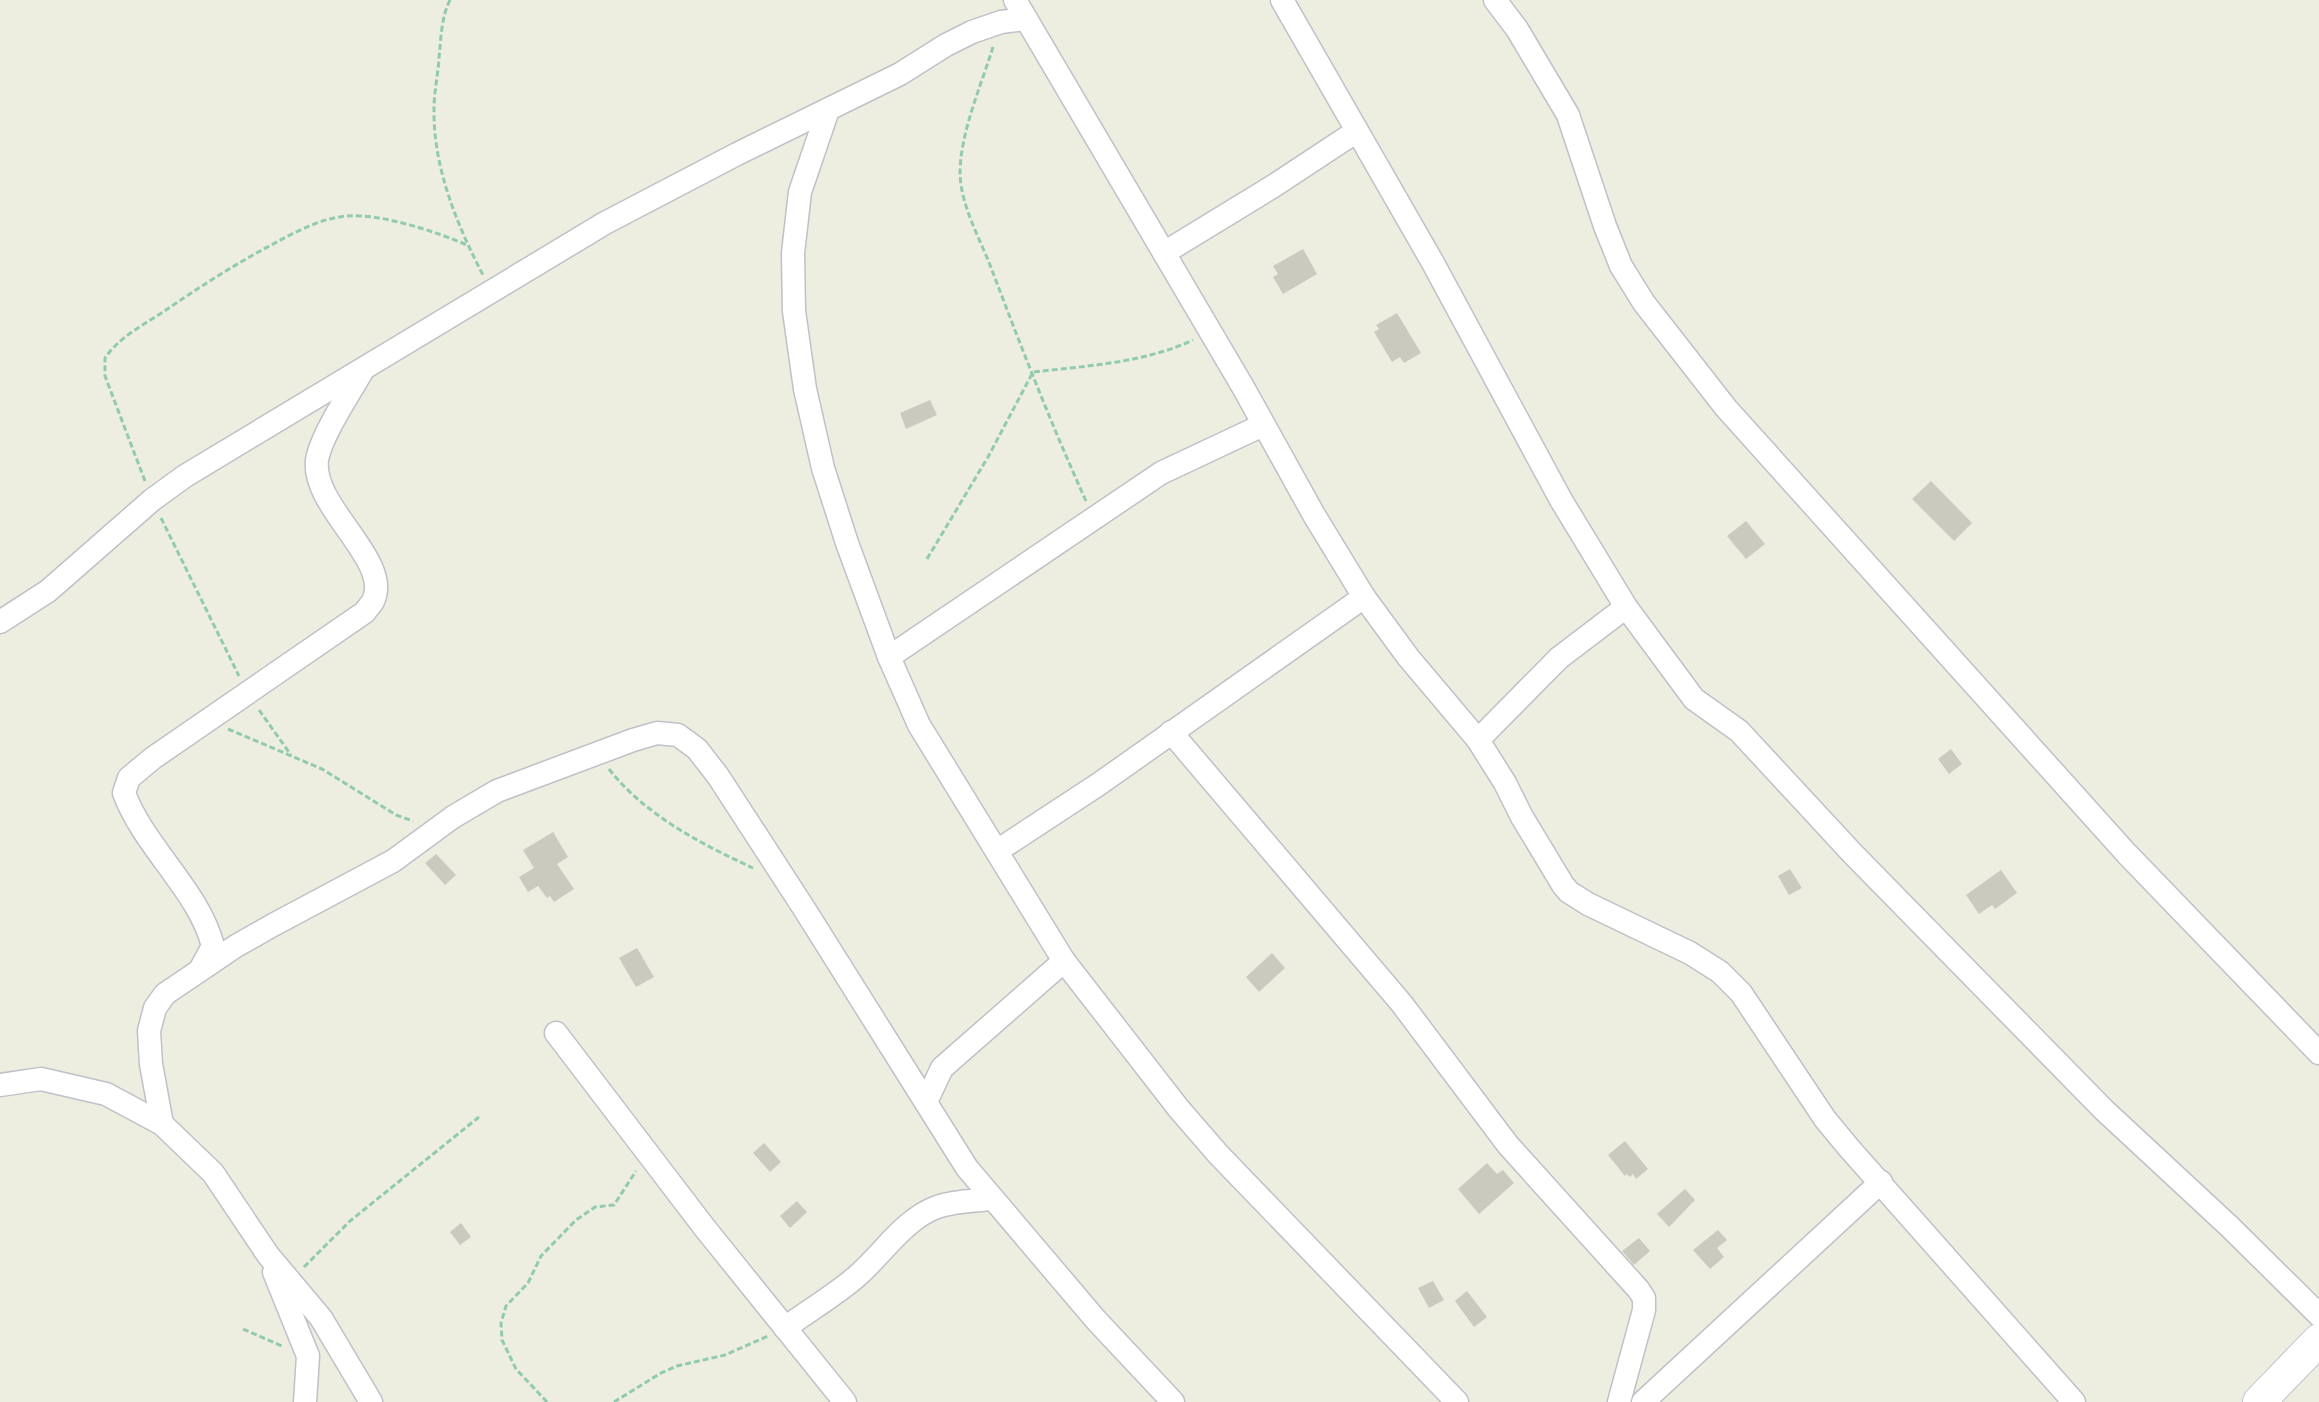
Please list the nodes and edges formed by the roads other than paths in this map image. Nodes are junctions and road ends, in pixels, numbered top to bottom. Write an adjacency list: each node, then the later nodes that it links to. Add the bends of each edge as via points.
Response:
1 (1282, 0): 5 (street)
2 (1496, 0): 19 (street, via 1568,115 1621,266 1679,348 1726,408 2045,764)
3 (1021, 9): 4 (street); 6 (street)
4 (828, 110): 7 (street, via 605,223); 12 (street, via 800,192 793,253 794,310 805,389 823,468)
5 (1357, 131): 6 (street); 10 (street, via 1560,500)
6 (1164, 252): 8 (street)
7 (363, 370): 11 (street, via 194,470 152,500 48,591); 17 (street, via 331,425 317,460 319,482 377,580 374,600 365,612 206,720 129,778 124,793 131,812 210,933 213,945)
8 (1263, 425): 9 (street); 12 (street, via 1161,473)
9 (1364, 597): 13 (street); 14 (street)
10 (1626, 607): 14 (street, via 1559,658); 26 (street, via 1694,699 1739,731 1853,854 2104,1110)
11 (0, 622)
12 (890, 657): 15 (street, via 919,725)
13 (1172, 732): 15 (street); 34 (street, via 1402,1004 1508,1145 1638,1289 1644,1298 1644,1310)
14 (1478, 740): 23 (street, via 1569,892 1720,972 1741,993 1826,1119)
15 (997, 851): 16 (street)
16 (1064, 961): 21 (street, via 942,1068); 33 (street, via 1218,1154)
17 (200, 970): 21 (street, via 273,925 393,861 497,791 657,733 670,734 697,749 718,776); 22 (street, via 165,994 155,1008 149,1031 150,1064)
18 (556, 1033): 27 (street)
19 (2319, 1053)
20 (0, 1085): 22 (street, via 41,1079 106,1094)
21 (926, 1102): 24 (street, via 967,1168)
22 (162, 1124): 25 (street, via 213,1173)
23 (1881, 1182): 35 (street); 36 (street)
24 (992, 1199): 27 (street, via 953,1203 922,1215 856,1277); 32 (street)
25 (268, 1255): 29 (street, via 308,1356); 30 (street, via 321,1318)
26 (2319, 1315)
27 (784, 1328): 31 (street)
28 (2319, 1340): 37 (main road)
29 (305, 1402)
30 (371, 1402)
31 (845, 1402)
32 (1173, 1402)
33 (1457, 1402)
34 (1619, 1402)
35 (1643, 1402)
36 (2074, 1402)
37 (2259, 1402)

